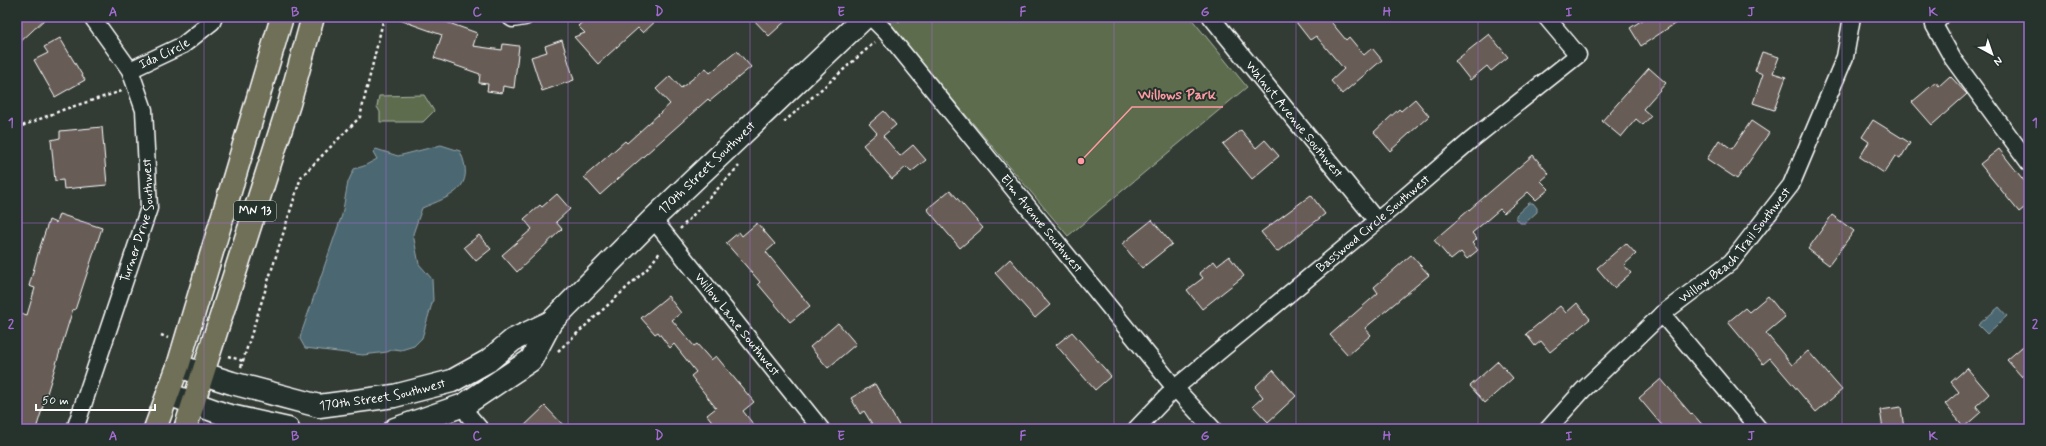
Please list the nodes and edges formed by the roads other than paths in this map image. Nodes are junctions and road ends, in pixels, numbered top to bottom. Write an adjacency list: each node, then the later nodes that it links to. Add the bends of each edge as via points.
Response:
1 (92, 17): 13 (street, Turner Drive Southwest)
2 (214, 17): 13 (street, Ida Circle, via 212,22 183,45)
3 (282, 17): 19 (main road, MN 13)
4 (313, 17): 20 (main road, MN 13, via 287,112)
5 (510, 17): 6 (street)
6 (525, 17)
7 (866, 17): 15 (street, 170th Street Southwest)
8 (870, 17): 21 (street, Elm Avenue Southwest, via 886,32)
9 (1211, 17): 16 (street, Walnut Avenue Southwest)
10 (1546, 17): 16 (street, Basswood Circle Southwest, via 1578,55 1470,141)
11 (1852, 17): 17 (street, Willow Beach Trail Southwest, via 1845,57 1791,186 1731,262)
12 (1941, 17): 14 (street, via 1934,25 1953,59)
13 (130, 70): 25 (street, Turner Drive Southwest, via 144,110 149,208)
14 (2029, 163)
15 (653, 219): 18 (street, 170th Street Southwest); 31 (street, Willow Lane Southwest)
16 (1377, 221): 21 (street, Basswood Circle Southwest)
17 (1662, 314): 34 (street, Willow Beach Trail Southwest, via 1582,390); 35 (street)
18 (550, 322): 20 (street, 170th Street Southwest, via 513,340 488,361 452,381 394,396 319,406); 24 (street, 170th Street Southwest, via 531,360)
19 (178, 366): 20 (street, 170th Street Southwest); 22 (main road, MN 13)
20 (204, 374): 23 (main road, MN 13)
21 (1175, 388): 32 (street, Basswood Circle Southwest); 33 (street, Elm Avenue Southwest)
22 (168, 394): 23 (street); 26 (main road, MN 13)
23 (194, 403): 27 (main road, MN 13); 28 (street, via 226,415)
24 (464, 405): 29 (street, 170th Street Southwest); 30 (street)
25 (76, 429)
26 (155, 429)
27 (185, 429)
28 (288, 429)
29 (395, 429)
30 (480, 429)
31 (821, 429)
32 (1136, 429)
33 (1213, 429)
34 (1548, 429)
35 (1759, 429)

